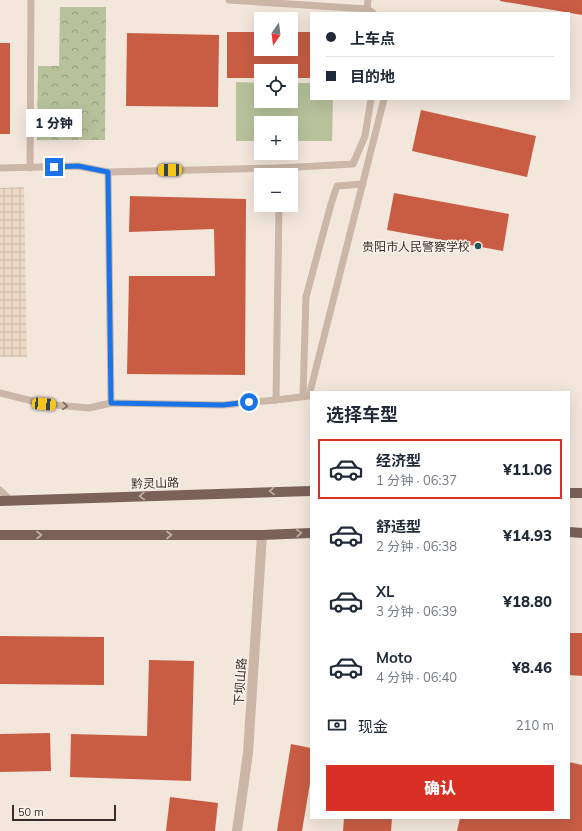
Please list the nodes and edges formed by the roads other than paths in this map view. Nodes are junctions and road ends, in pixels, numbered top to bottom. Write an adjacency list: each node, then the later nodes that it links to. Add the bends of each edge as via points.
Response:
1 (31, 0): 8 (lane)
2 (229, 0): 4 (lane)
3 (368, 0): 4 (lane)
4 (370, 11)
5 (371, 100): 9 (lane, via 365,136 353,164)
6 (384, 100): 12 (lane)
7 (0, 168): 8 (lane)
8 (30, 168): 10 (lane, via 78,166)
9 (298, 170)
10 (108, 172): 11 (lane); 19 (lane)
11 (254, 172)
12 (363, 184): 14 (lane); 17 (lane, via 337,186 331,204 306,297)
13 (279, 212): 18 (lane)
14 (310, 391)
15 (310, 392): 17 (lane, via 309,396)
16 (0, 393): 19 (lane, one-way to 19, via 52,405 89,408)
17 (303, 396): 18 (lane)
18 (276, 400): 19 (lane, via 223,405)
19 (111, 403)
20 (0, 490): 25 (lane)
21 (310, 491): 25 (main road, 黔灵山路, one-way to 25)
22 (570, 493): 23 (main road)
23 (582, 493)
24 (0, 501): 25 (main road, 黔灵山路)
25 (12, 502)
26 (570, 532): 28 (main road)
27 (310, 533): 30 (main road, one-way to 27)
28 (582, 533)
29 (0, 535): 30 (main road, one-way to 30)
30 (262, 535): 31 (street, 下坝山路, via 248,753)
31 (237, 831)

